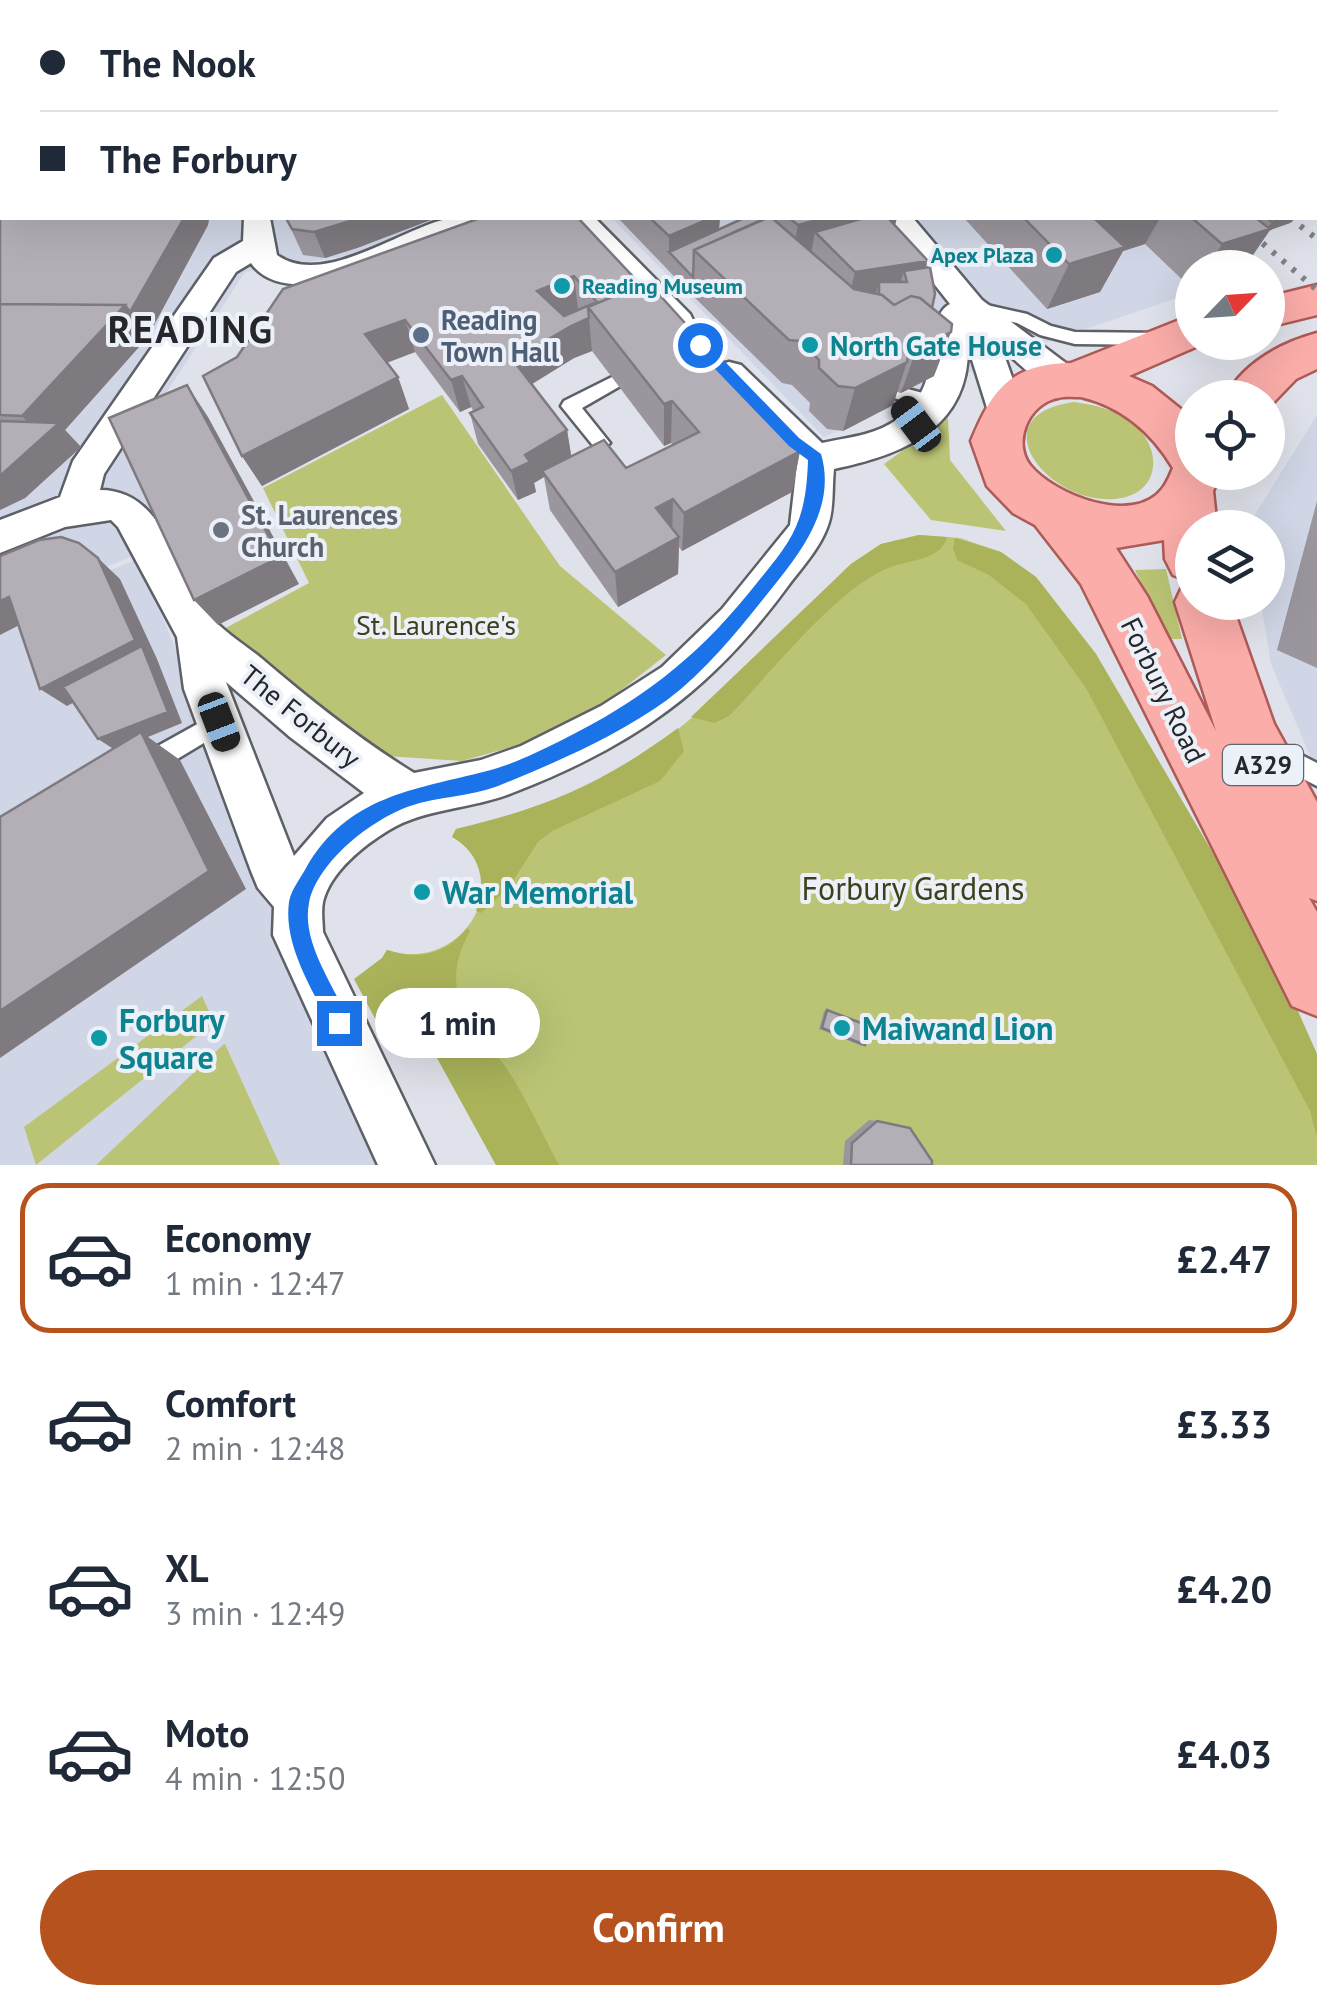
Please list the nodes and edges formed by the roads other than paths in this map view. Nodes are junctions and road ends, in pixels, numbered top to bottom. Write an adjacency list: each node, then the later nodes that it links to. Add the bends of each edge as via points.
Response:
1 (471, 220): 4 (street, via 377,258 301,275 270,266)
2 (580, 220): 18 (street)
3 (899, 220): 6 (street)
4 (258, 231): 20 (street, via 226,265 86,471)
5 (1317, 300): 7 (main road)
6 (971, 308): 8 (lane, via 1075,338); 11 (street); 14 (street); 15 (street, via 951,323 951,360)
7 (1285, 308)
8 (1175, 335)
9 (1175, 337): 11 (main road)
10 (1317, 348): 12 (main road)
11 (1069, 380): 14 (main road, via 1024,393); 16 (main road, via 1140,400)
12 (1267, 380)
13 (616, 382): 17 (lane, via 570,406)
14 (1006, 412): 21 (main road, via 996,438 1002,466 1022,491)
15 (926, 413): 15 (lane, via 895,393); 18 (street, via 903,434)
16 (1175, 428)
17 (601, 443)
18 (816, 458): 29 (street, via 805,534 727,632 671,686 624,717 492,779)
19 (1182, 490): 21 (main road, via 1164,516 1134,526 1097,526)
20 (76, 509): 22 (street); 24 (street, The Forbury, via 106,504 136,521)
21 (1056, 513): 32 (main road, Forbury Road / A329, via 1127,613)
22 (0, 537)
23 (1209, 620): 26 (main road, Forbury Road / A329)
24 (196, 630): 25 (street, The Forbury, via 206,689); 29 (street, The Forbury, via 321,739)
25 (204, 730): 27 (lane); 31 (street, The Forbury, via 276,870)
26 (1248, 736): 28 (lane); 30 (main road, Forbury Road / A329)
27 (127, 768)
28 (1317, 775)
29 (410, 796): 31 (street, via 368,816 324,854)
30 (1312, 848)
31 (299, 900): 33 (street, The Forbury, via 298,935)
32 (1317, 981)
33 (407, 1165)

